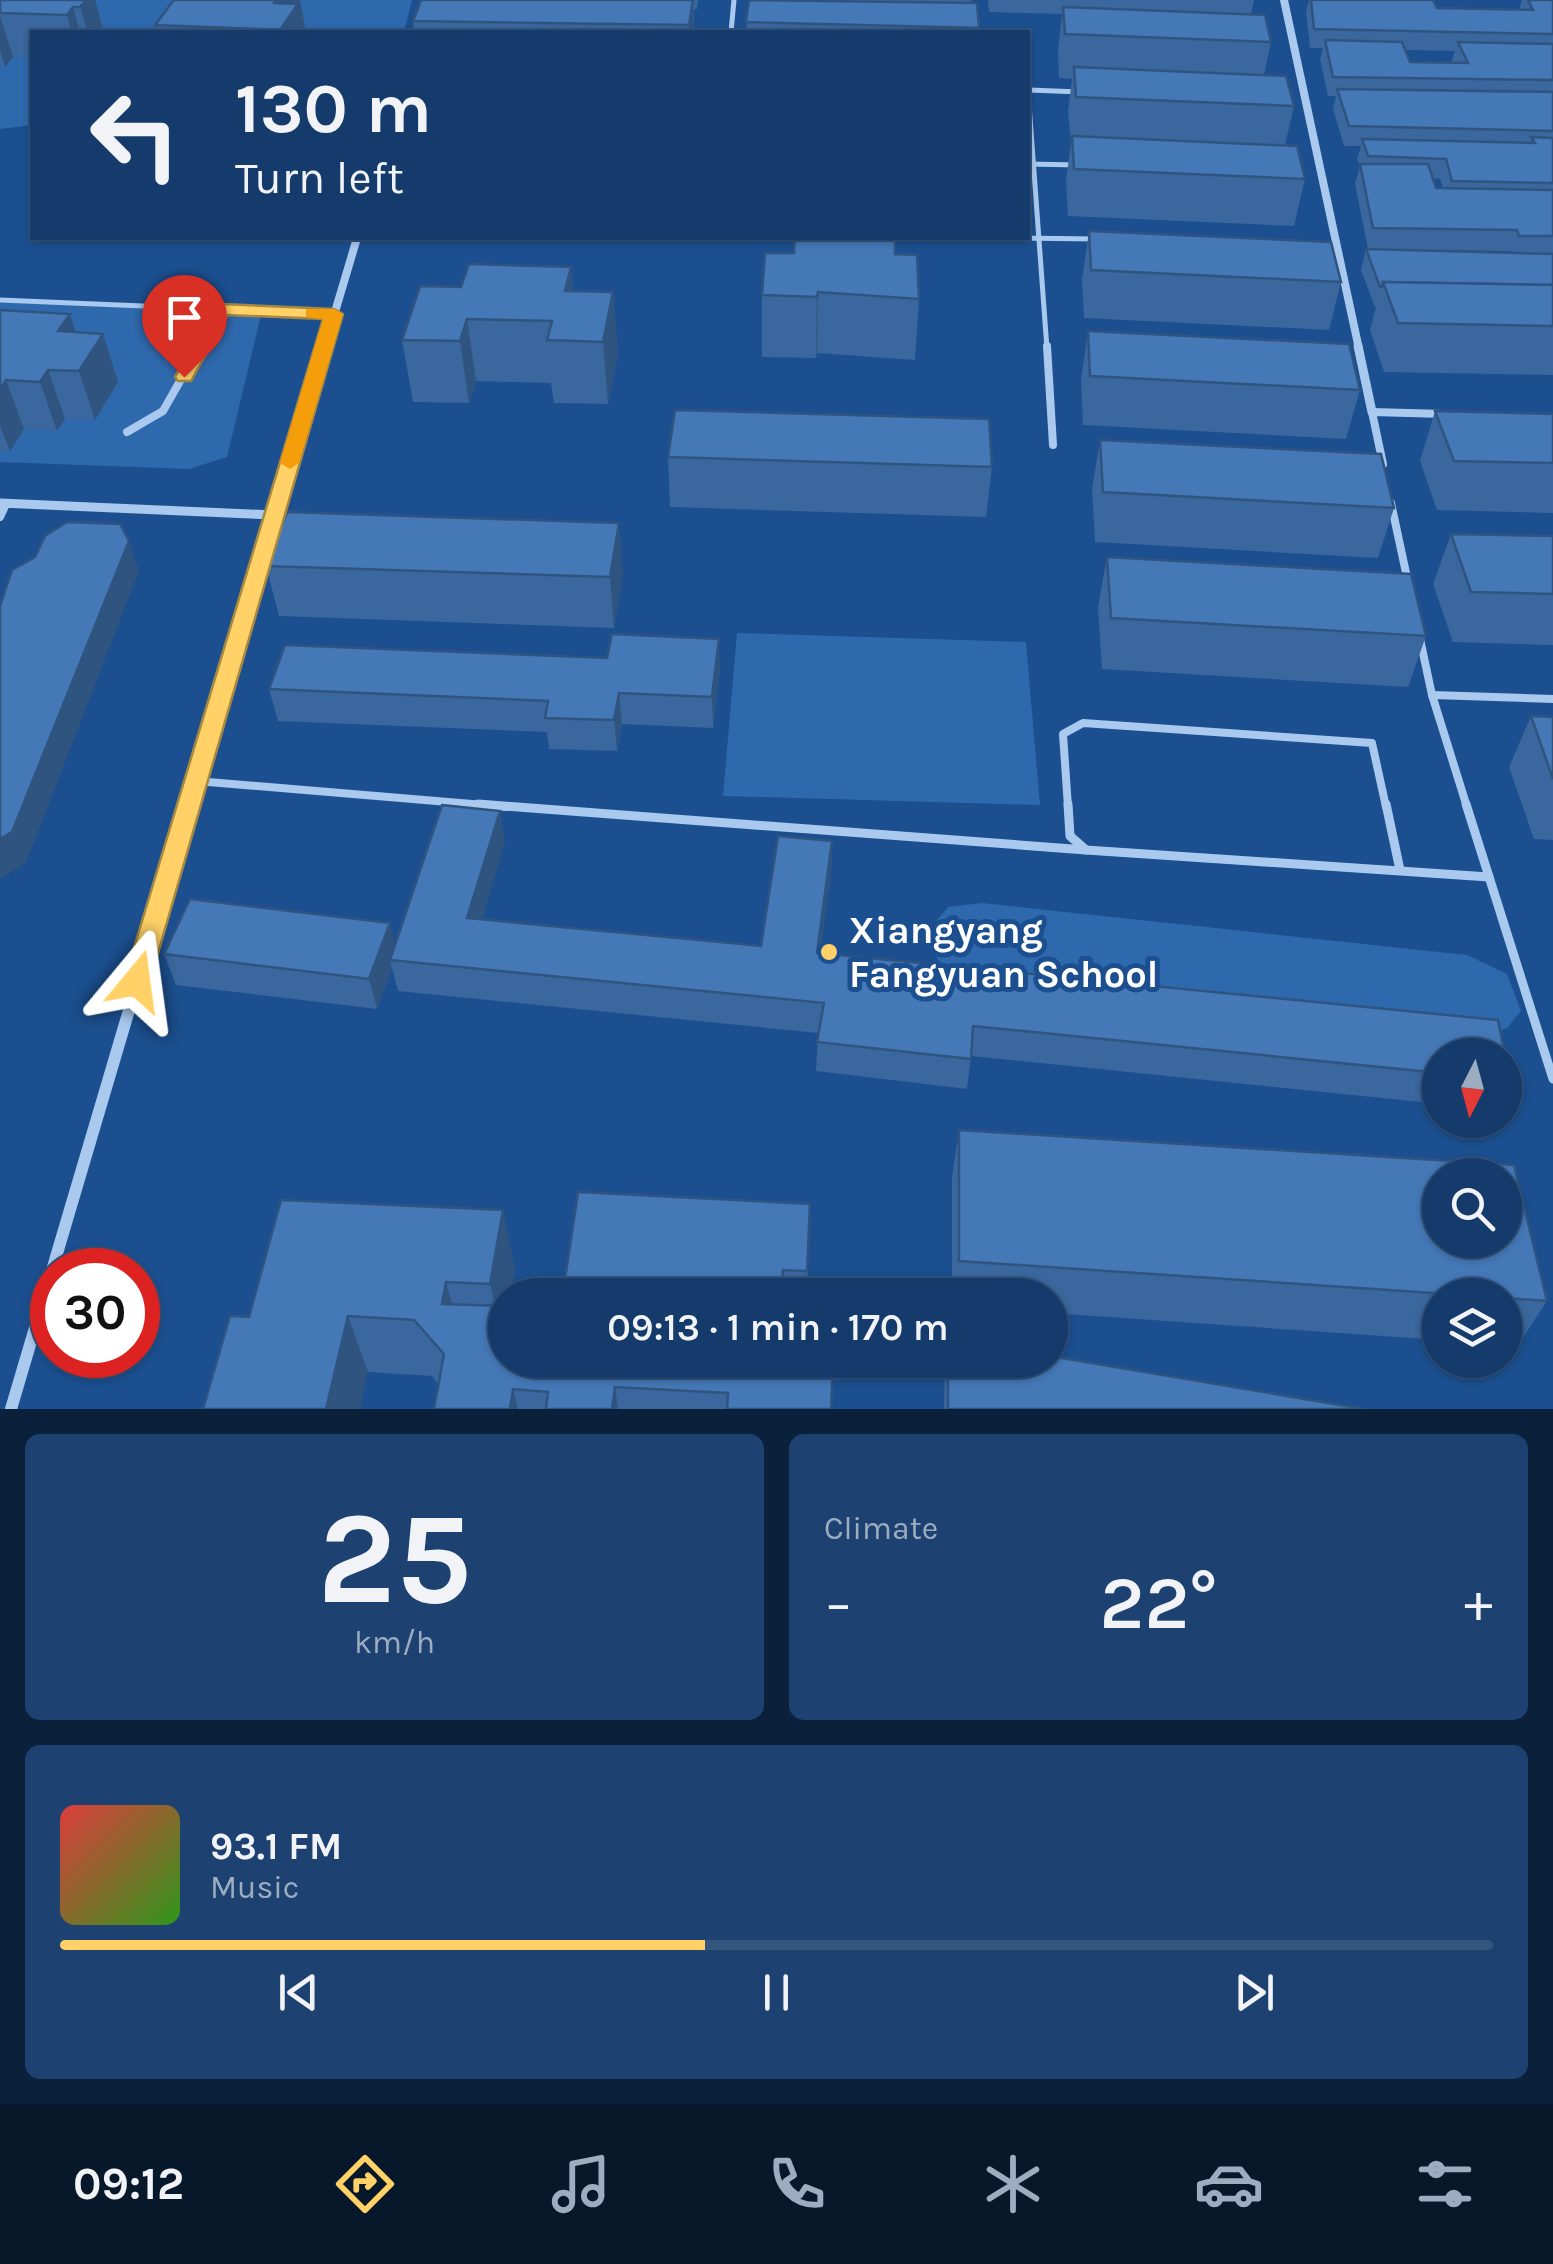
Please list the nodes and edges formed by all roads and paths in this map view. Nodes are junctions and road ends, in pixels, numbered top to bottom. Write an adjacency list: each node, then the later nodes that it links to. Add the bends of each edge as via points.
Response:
1 (734, 0): 3 (lane)
2 (1284, 0): 15 (street)
3 (730, 30)
4 (1030, 90): 5 (lane)
5 (1086, 92)
6 (1031, 164): 7 (lane); 9 (lane)
7 (1092, 166)
8 (1030, 238): 9 (lane)
9 (1042, 238): 11 (lane); 18 (lane)
10 (356, 240): 14 (street)
11 (1101, 240)
12 (0, 300): 13 (lane)
13 (222, 309): 14 (lane); 17 (lane, via 163,411)
14 (334, 314): 22 (street)
15 (1372, 412): 16 (lane); 19 (lane)
16 (1462, 414)
17 (127, 432)
18 (1053, 444)
19 (1384, 468)
20 (1388, 487): 24 (lane)
21 (3, 504): 22 (street); 23 (lane)
22 (274, 515): 28 (street)
23 (0, 516)
24 (1412, 601)
25 (1416, 620): 26 (lane)
26 (1432, 695): 27 (lane); 31 (lane)
27 (1553, 700)
28 (196, 781): 29 (lane); 33 (street)
29 (1086, 850): 30 (lane); 30 (lane, via 1070,836 1062,734 1083,723 1372,744)
30 (1400, 870): 31 (lane)
31 (1489, 876): 32 (lane)
32 (1553, 1079)
33 (11, 1409)

